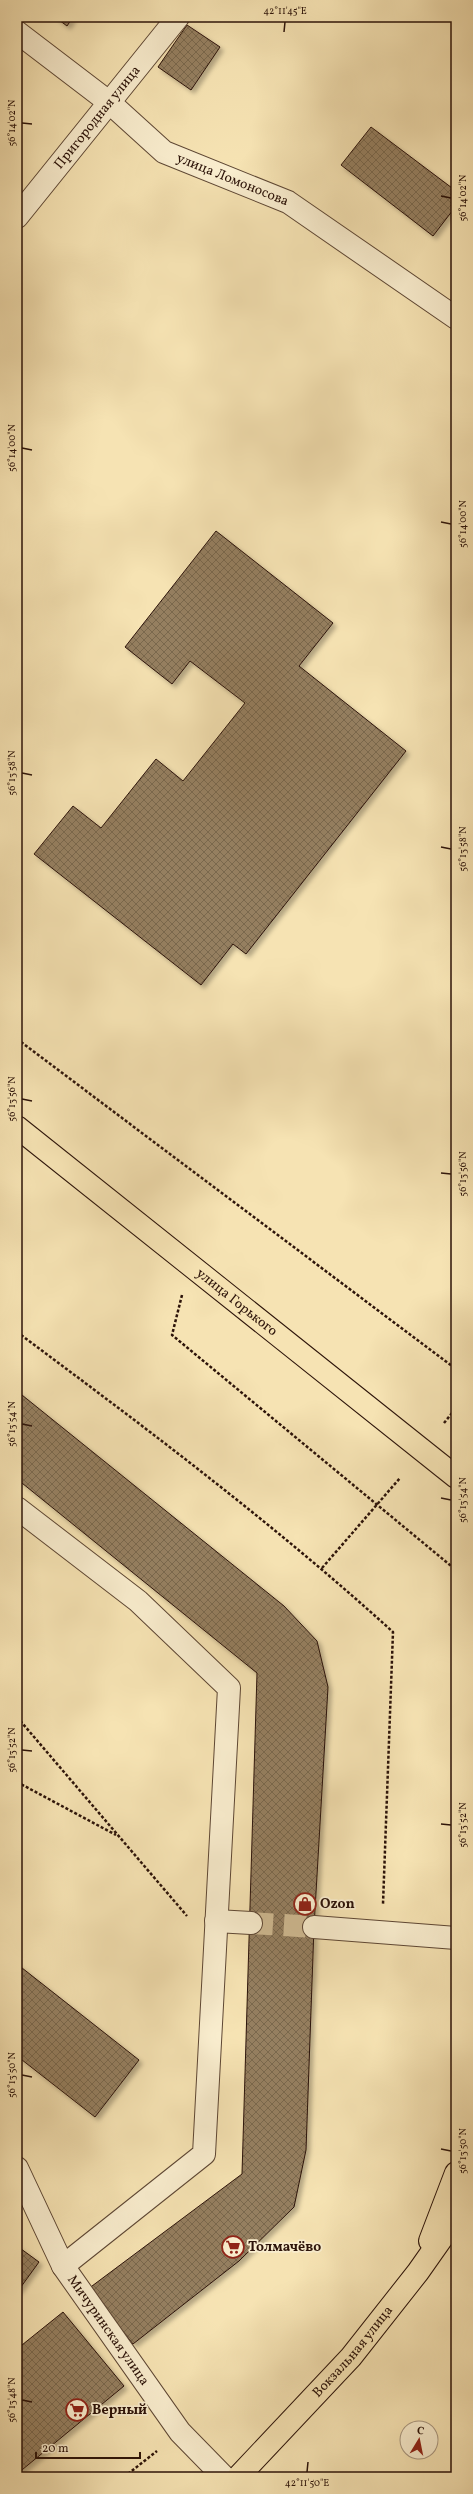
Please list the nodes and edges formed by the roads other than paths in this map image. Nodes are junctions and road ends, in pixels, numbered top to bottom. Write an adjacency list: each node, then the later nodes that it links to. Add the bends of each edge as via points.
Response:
1 (178, 17): 3 (street, Пригородная улица)
2 (17, 32): 3 (street, улица Ломоносова)
3 (110, 103): 4 (street, Пригородная улица); 5 (street, улица Ломоносова, via 164,152 288,202)
4 (17, 217)
5 (456, 318)
6 (17, 1127): 7 (main road, улица Горького)
7 (456, 1477)
8 (17, 1508): 9 (street, via 138,1601 229,1688)
9 (216, 1921): 10 (street); 16 (street, via 204,2154)
10 (251, 1923)
11 (314, 1926): 12 (street)
12 (456, 1938)
13 (17, 2168): 16 (street, Мичуринская улица)
14 (456, 2173): 17 (main road)
15 (456, 2218): 17 (main road, Вокзальная улица)
16 (63, 2266): 18 (street, Мичуринская улица, via 180,2432)
17 (418, 2272): 19 (main road, Вокзальная улица, via 351,2357)
18 (224, 2477)
19 (238, 2477)

